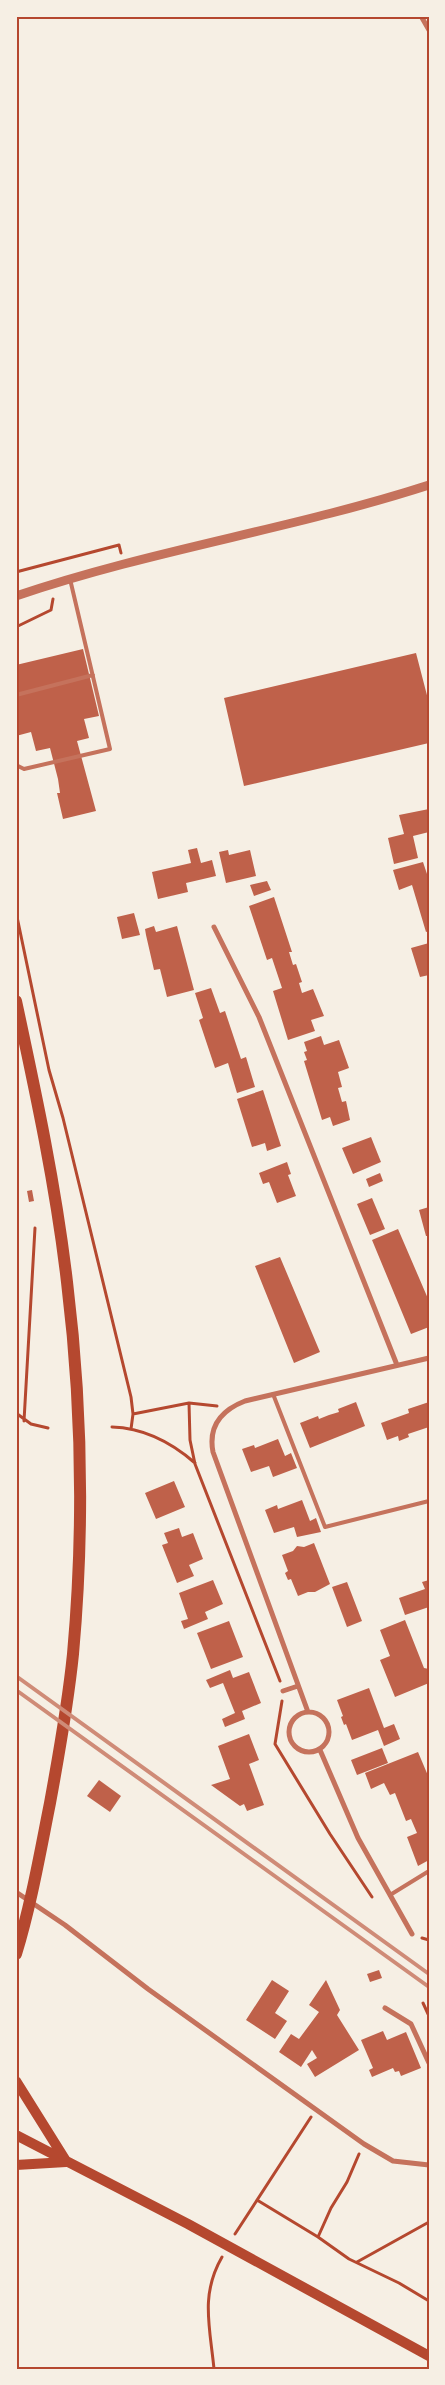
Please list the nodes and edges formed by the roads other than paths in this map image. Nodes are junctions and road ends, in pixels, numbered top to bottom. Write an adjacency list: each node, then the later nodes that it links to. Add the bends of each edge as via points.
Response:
1 (421, 16): 2 (street)
2 (429, 30)
3 (429, 486): 4 (street, via 309,520)
4 (70, 579): 5 (street); 6 (lane)
5 (16, 596)
6 (93, 675): 7 (lane); 8 (lane, via 110,749 24,769)
7 (16, 695)
8 (16, 765)
9 (214, 927): 12 (street, via 259,1017)
10 (16, 1001): 23 (main road, via 52,1181 71,1314 79,1483 70,1686 39,1859)
11 (429, 1358): 12 (street)
12 (397, 1365): 13 (street)
13 (273, 1394): 14 (lane, via 325,1527); 15 (street, via 229,1409 220,1416 211,1439)
14 (429, 1501)
15 (298, 1686): 16 (street); 17 (street)
16 (283, 1691)
17 (308, 1712): 18 (street, via 321,1716 328,1726 328,1739); 18 (street, via 295,1717 288,1736 300,1752)
18 (320, 1750): 21 (street, via 358,1838)
19 (429, 1871): 21 (lane)
20 (16, 1892): 30 (street, via 364,2144 394,2161)
21 (390, 1895): 22 (street)
22 (412, 1934)
23 (16, 1954)
24 (385, 2008): 25 (street, via 411,2024)
25 (429, 2063)
26 (16, 2081): 28 (main road)
27 (16, 2135): 28 (main road)
28 (67, 2162): 29 (main road); 31 (main road, via 188,2224)
29 (16, 2164)
30 (429, 2165)
31 (429, 2356)

